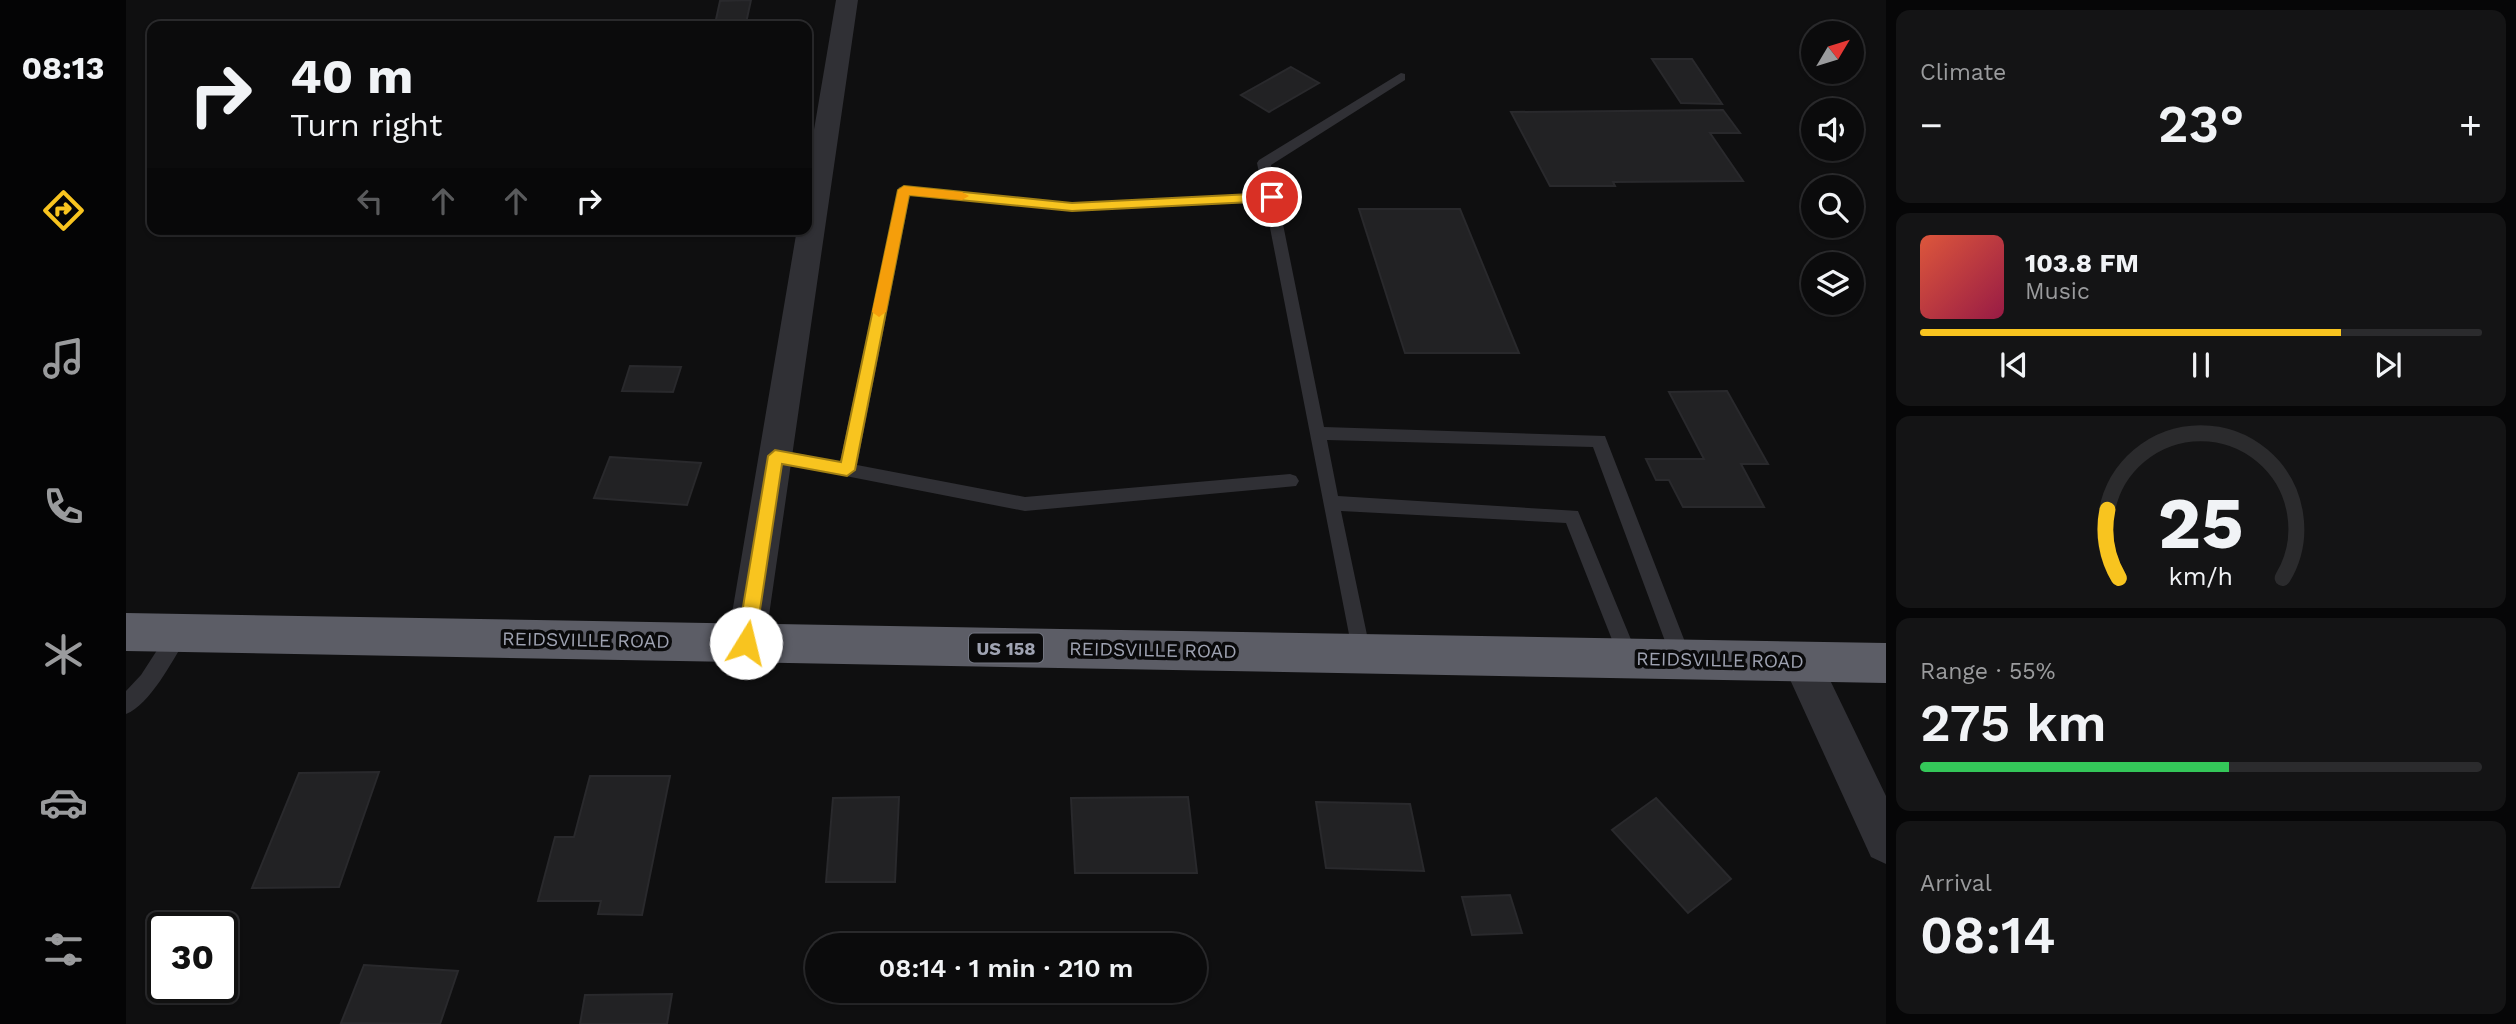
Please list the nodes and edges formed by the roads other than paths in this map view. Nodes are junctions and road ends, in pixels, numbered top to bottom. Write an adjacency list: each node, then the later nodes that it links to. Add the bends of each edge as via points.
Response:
1 (847, 0): 4 (street)
2 (1401, 77): 3 (lane, via 1265,163)
3 (1272, 197): 6 (lane); 8 (lane, via 1072,207 904,190)
4 (812, 222)
5 (810, 235): 7 (street)
6 (1318, 433): 10 (lane); 16 (lane, via 1598,441)
7 (775, 456): 8 (lane); 13 (street)
8 (847, 470): 9 (lane, via 1025,504)
9 (1290, 481)
10 (1332, 503): 14 (lane); 15 (lane, via 1572,516)
11 (126, 632): 12 (highway, REIDSVILLE ROAD / US 158)
12 (178, 633): 13 (highway, REIDSVILLE ROAD / US 158); 19 (lane, via 148,681)
13 (746, 643): 14 (highway, REIDSVILLE ROAD / US 158)
14 (1361, 654): 15 (highway, REIDSVILLE ROAD / US 158)
15 (1629, 659): 16 (highway, REIDSVILLE ROAD / US 158)
16 (1682, 660): 17 (highway, REIDSVILLE ROAD / US 158)
17 (1801, 662): 18 (highway, REIDSVILLE ROAD / US 158); 20 (street)
18 (1886, 663)
19 (126, 705)
20 (1886, 842)

